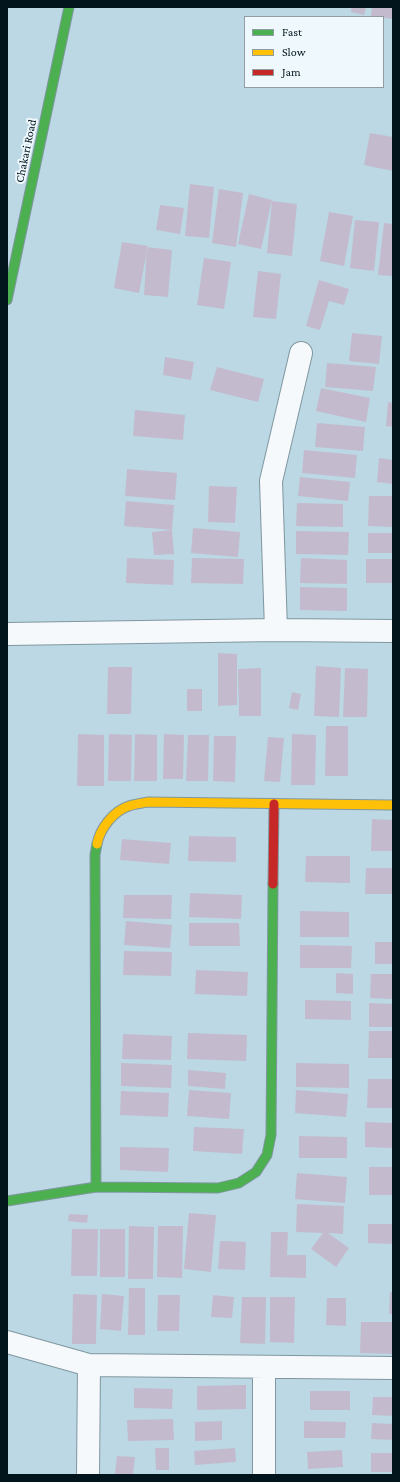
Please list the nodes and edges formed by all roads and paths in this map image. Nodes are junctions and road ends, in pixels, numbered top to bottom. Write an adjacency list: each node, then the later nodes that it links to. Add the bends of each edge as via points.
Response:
1 (69, 7): 2 (street, Chakari Road)
2 (7, 300)
3 (301, 353): 4 (street, via 271,481)
4 (276, 630): 5 (street); 6 (street)
5 (393, 631)
6 (7, 634)
7 (274, 804): 8 (street); 9 (street, via 271,1135 267,1155 256,1172 238,1183 218,1188); 9 (street, via 148,802 128,806 111,818 99,835 95,855)
8 (393, 805)
9 (96, 1187): 10 (street)
10 (7, 1201)
11 (7, 1342): 12 (street)
12 (89, 1365): 13 (street); 15 (street)
13 (264, 1367): 14 (street); 16 (street)
14 (393, 1368)
15 (88, 1475)
16 (264, 1475)

